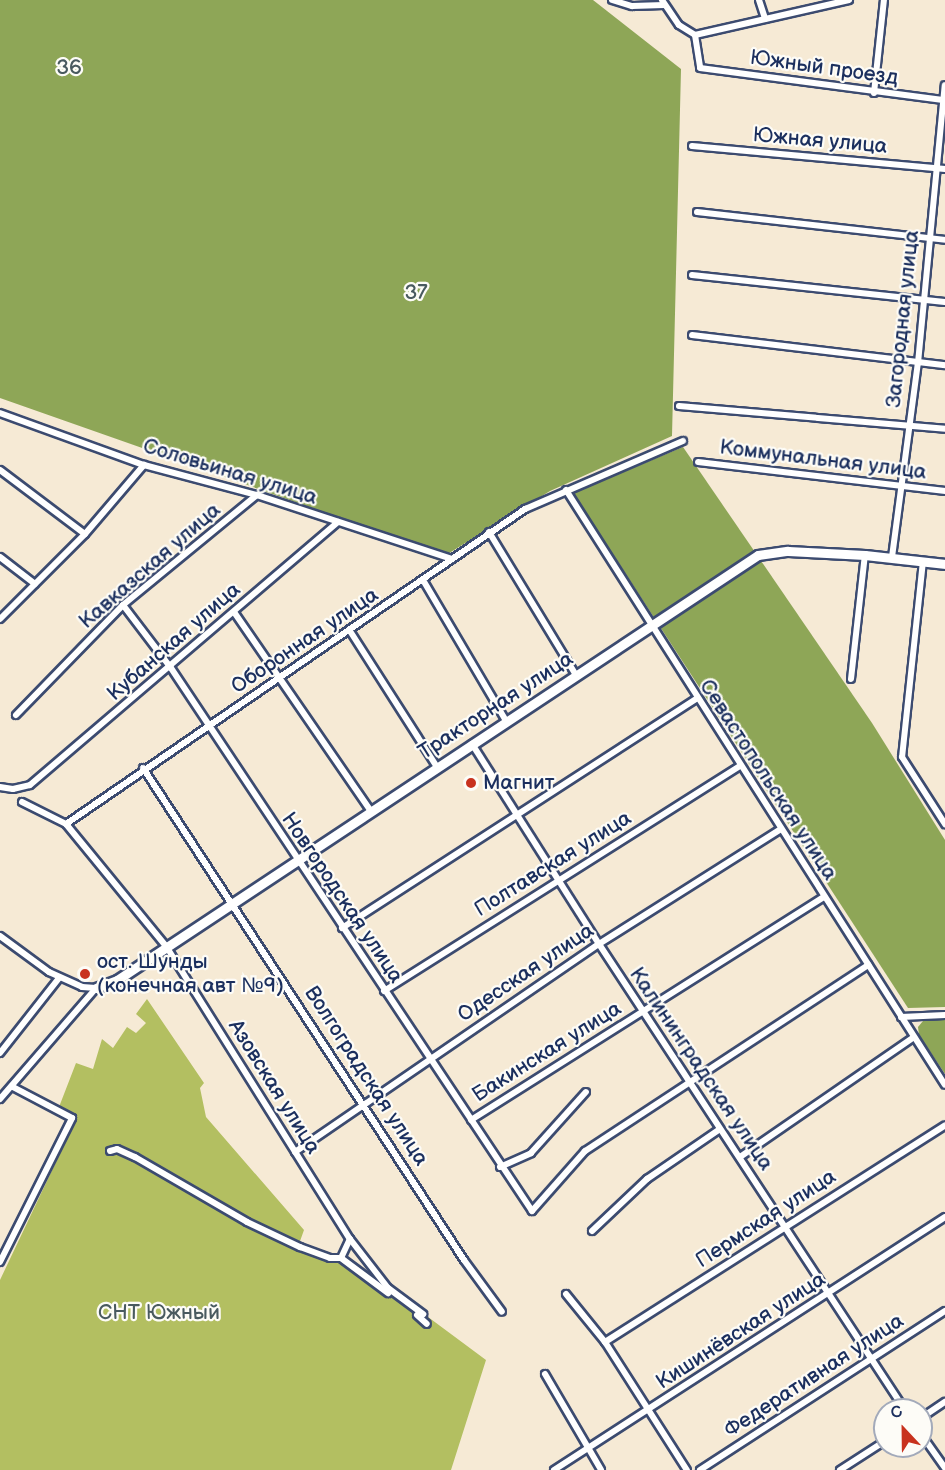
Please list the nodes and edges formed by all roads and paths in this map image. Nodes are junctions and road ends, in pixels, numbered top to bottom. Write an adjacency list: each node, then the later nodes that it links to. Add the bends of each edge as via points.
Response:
1 (612, 0): 5 (street, via 632,6)
2 (759, 0): 6 (street)
3 (849, 0): 6 (street)
4 (884, 0): 9 (street)
5 (663, 3): 7 (street, via 687,34)
6 (765, 19): 7 (street)
7 (695, 35): 9 (street, Южный проезд, via 700,68)
8 (945, 85): 10 (street, Загородная улица)
9 (874, 93): 10 (street, Южный проезд)
10 (943, 100): 12 (street, Загородная улица)
11 (692, 146): 12 (street, Южная улица)
12 (935, 168): 13 (street, Южная улица); 15 (street, Загородная улица)
13 (945, 170)
14 (697, 212): 15 (street)
15 (928, 238): 16 (street); 18 (street, Загородная улица)
16 (945, 240)
17 (692, 275): 18 (street)
18 (923, 300): 19 (street); 21 (street, Загородная улица)
19 (945, 302)
20 (692, 336): 21 (street)
21 (918, 363): 22 (street); 25 (street, Загородная улица)
22 (945, 365)
23 (679, 406): 25 (street)
24 (0, 413): 29 (street, Соловьиная улица)
25 (909, 426): 26 (street); 31 (street, Загородная улица)
26 (945, 429)
27 (683, 441): 32 (street, Оборонная улица)
28 (698, 462): 31 (street, Коммунальная улица)
29 (144, 465): 34 (street, Соловьиная улица); 37 (street)
30 (0, 470): 37 (street)
31 (901, 487): 33 (street, Коммунальная улица); 40 (street, Загородная улица)
32 (566, 490): 36 (street, Оборонная улица); 49 (street, Севастопольская улица)
33 (945, 491)
34 (257, 495): 35 (street, Соловьиная улица); 46 (street, Кавказская улица)
35 (338, 522): 41 (street, Соловьиная улица); 47 (street, Кубанская улица)
36 (489, 532): 41 (street, Оборонная улица); 52 (street)
37 (85, 534): 45 (street)
38 (865, 555): 40 (street, Тракторная улица); 49 (street, Тракторная улица, via 768,552); 54 (street)
39 (0, 557): 45 (street)
40 (892, 557): 42 (street, Тракторная улица)
41 (452, 559): 44 (street, Оборонная улица)
42 (923, 561): 43 (street, Тракторная улица); 66 (street, via 902,757)
43 (945, 564)
44 (423, 580): 50 (street, Оборонная улица); 57 (street)
45 (35, 584): 48 (street)
46 (123, 605): 51 (street, Новгородская улица); 56 (street, Кавказская улица)
47 (234, 612): 51 (street, Кубанская улица); 53 (street)
48 (0, 619)
49 (650, 625): 52 (street, Тракторная улица); 55 (street, Севастопольская улица)
50 (350, 631): 53 (street, Оборонная улица); 61 (street)
51 (171, 668): 58 (street, Новгородская улица); 63 (street, Кубанская улица, via 30,785)
52 (576, 675): 57 (street, Тракторная улица)
53 (282, 678): 58 (street, Оборонная улица); 67 (street)
54 (851, 679)
55 (696, 699): 60 (street, Севастопольская улица); 68 (street)
56 (16, 715)
57 (506, 721): 59 (street, Тракторная улица)
58 (209, 724): 62 (street, Оборонная улица); 72 (street, Новгородская улица)
59 (472, 744): 61 (street, Тракторная улица); 68 (street, Калининградская улица)
60 (740, 766): 71 (street, Севастопольская улица); 73 (street, Полтавская улица)
61 (437, 767): 67 (street, Тракторная улица)
62 (143, 768): 69 (street, Оборонная улица); 75 (street, Волгоградская улица)
63 (0, 787)
64 (22, 802): 69 (street, Азовская улица)
65 (945, 807): 66 (street)
66 (935, 809): 70 (street)
67 (370, 810): 72 (street, Тракторная улица)
68 (517, 816): 73 (street, Калининградская улица); 76 (street)
69 (66, 824): 79 (street, Азовская улица)
70 (945, 824)
71 (780, 829): 74 (street, Севастопольская улица); 78 (street, Одесская улица)
72 (295, 859): 75 (street, Тракторная улица); 76 (street, Новгородская улица)
73 (559, 880): 78 (street, Калининградская улица); 83 (street, Полтавская улица)
74 (824, 897): 80 (street, Севастопольская улица); 84 (street, Бакинская улица)
75 (232, 902): 79 (street, Тракторная улица); 95 (street, Волгоградская улица)
76 (342, 928): 83 (street, Новгородская улица)
77 (1, 939): 81 (street)
78 (599, 944): 84 (street, Калининградская улица); 89 (street, Одесская улица)
79 (166, 946): 82 (street, Тракторная улица, via 117,980); 100 (street, Азовская улица)
80 (868, 965): 86 (street, Севастопольская улица); 90 (street)
81 (59, 978): 82 (street); 88 (street)
82 (96, 988): 92 (street)
83 (384, 991): 89 (street, Новгородская улица)
84 (643, 1010): 90 (street, Калининградская улица); 96 (street, Бакинская улица)
85 (945, 1015): 86 (street)
86 (901, 1017): 87 (street, Севастопольская улица)
87 (914, 1037): 91 (street, Севастопольская улица); 101 (street)
88 (0, 1053)
89 (429, 1059): 95 (street, Одесская улица); 96 (street, Новгородская улица)
90 (690, 1081): 98 (street, Калининградская улица); 102 (street, Новгородская улица, via 585,1151 532,1212)
91 (945, 1085)
92 (14, 1087): 94 (street); 108 (street, via 72,1118)
93 (586, 1092): 102 (street, via 531,1153)
94 (0, 1099)
95 (365, 1103): 100 (street, Одесская улица); 112 (street, Волгоградская улица, via 464,1260)
96 (471, 1120): 102 (street, Новгородская улица)
97 (945, 1125): 104 (street, Пермская улица)
98 (720, 1129): 101 (street, Калининградская улица); 105 (street, via 647,1179)
99 (110, 1151): 107 (street, via 117,1149 135,1157 247,1222 290,1242 330,1258)
100 (295, 1152): 106 (street, Азовская улица)
101 (740, 1157): 104 (street, Калининградская улица)
102 (500, 1167)
103 (945, 1217): 109 (street, Кишинёвская улица)
104 (785, 1227): 109 (street, Калининградская улица); 115 (street, Пермская улица)
105 (592, 1231)
106 (350, 1239): 107 (street); 113 (street, Азовская улица, via 388,1288)
107 (341, 1258): 114 (street)
108 (0, 1262)
109 (829, 1292): 116 (street, Калининградская улица); 119 (street, Кишинёвская улица)
110 (566, 1294): 115 (street)
111 (945, 1311): 116 (street, Федеративная улица)
112 (502, 1312)
113 (423, 1314)
114 (427, 1324)
115 (605, 1341): 119 (street)
116 (872, 1357): 118 (street, Калининградская улица); 127 (street, Федеративная улица)
117 (545, 1374): 120 (street)
118 (898, 1398)
119 (648, 1412): 120 (street, Кишинёвская улица); 126 (street)
120 (588, 1449): 124 (street, Кишинёвская улица); 125 (street)
121 (873, 1449): 128 (street)
122 (933, 1451): 123 (street)
123 (945, 1468)
124 (554, 1470)
125 (601, 1470)
126 (687, 1470)
127 (700, 1470)
128 (840, 1470)

